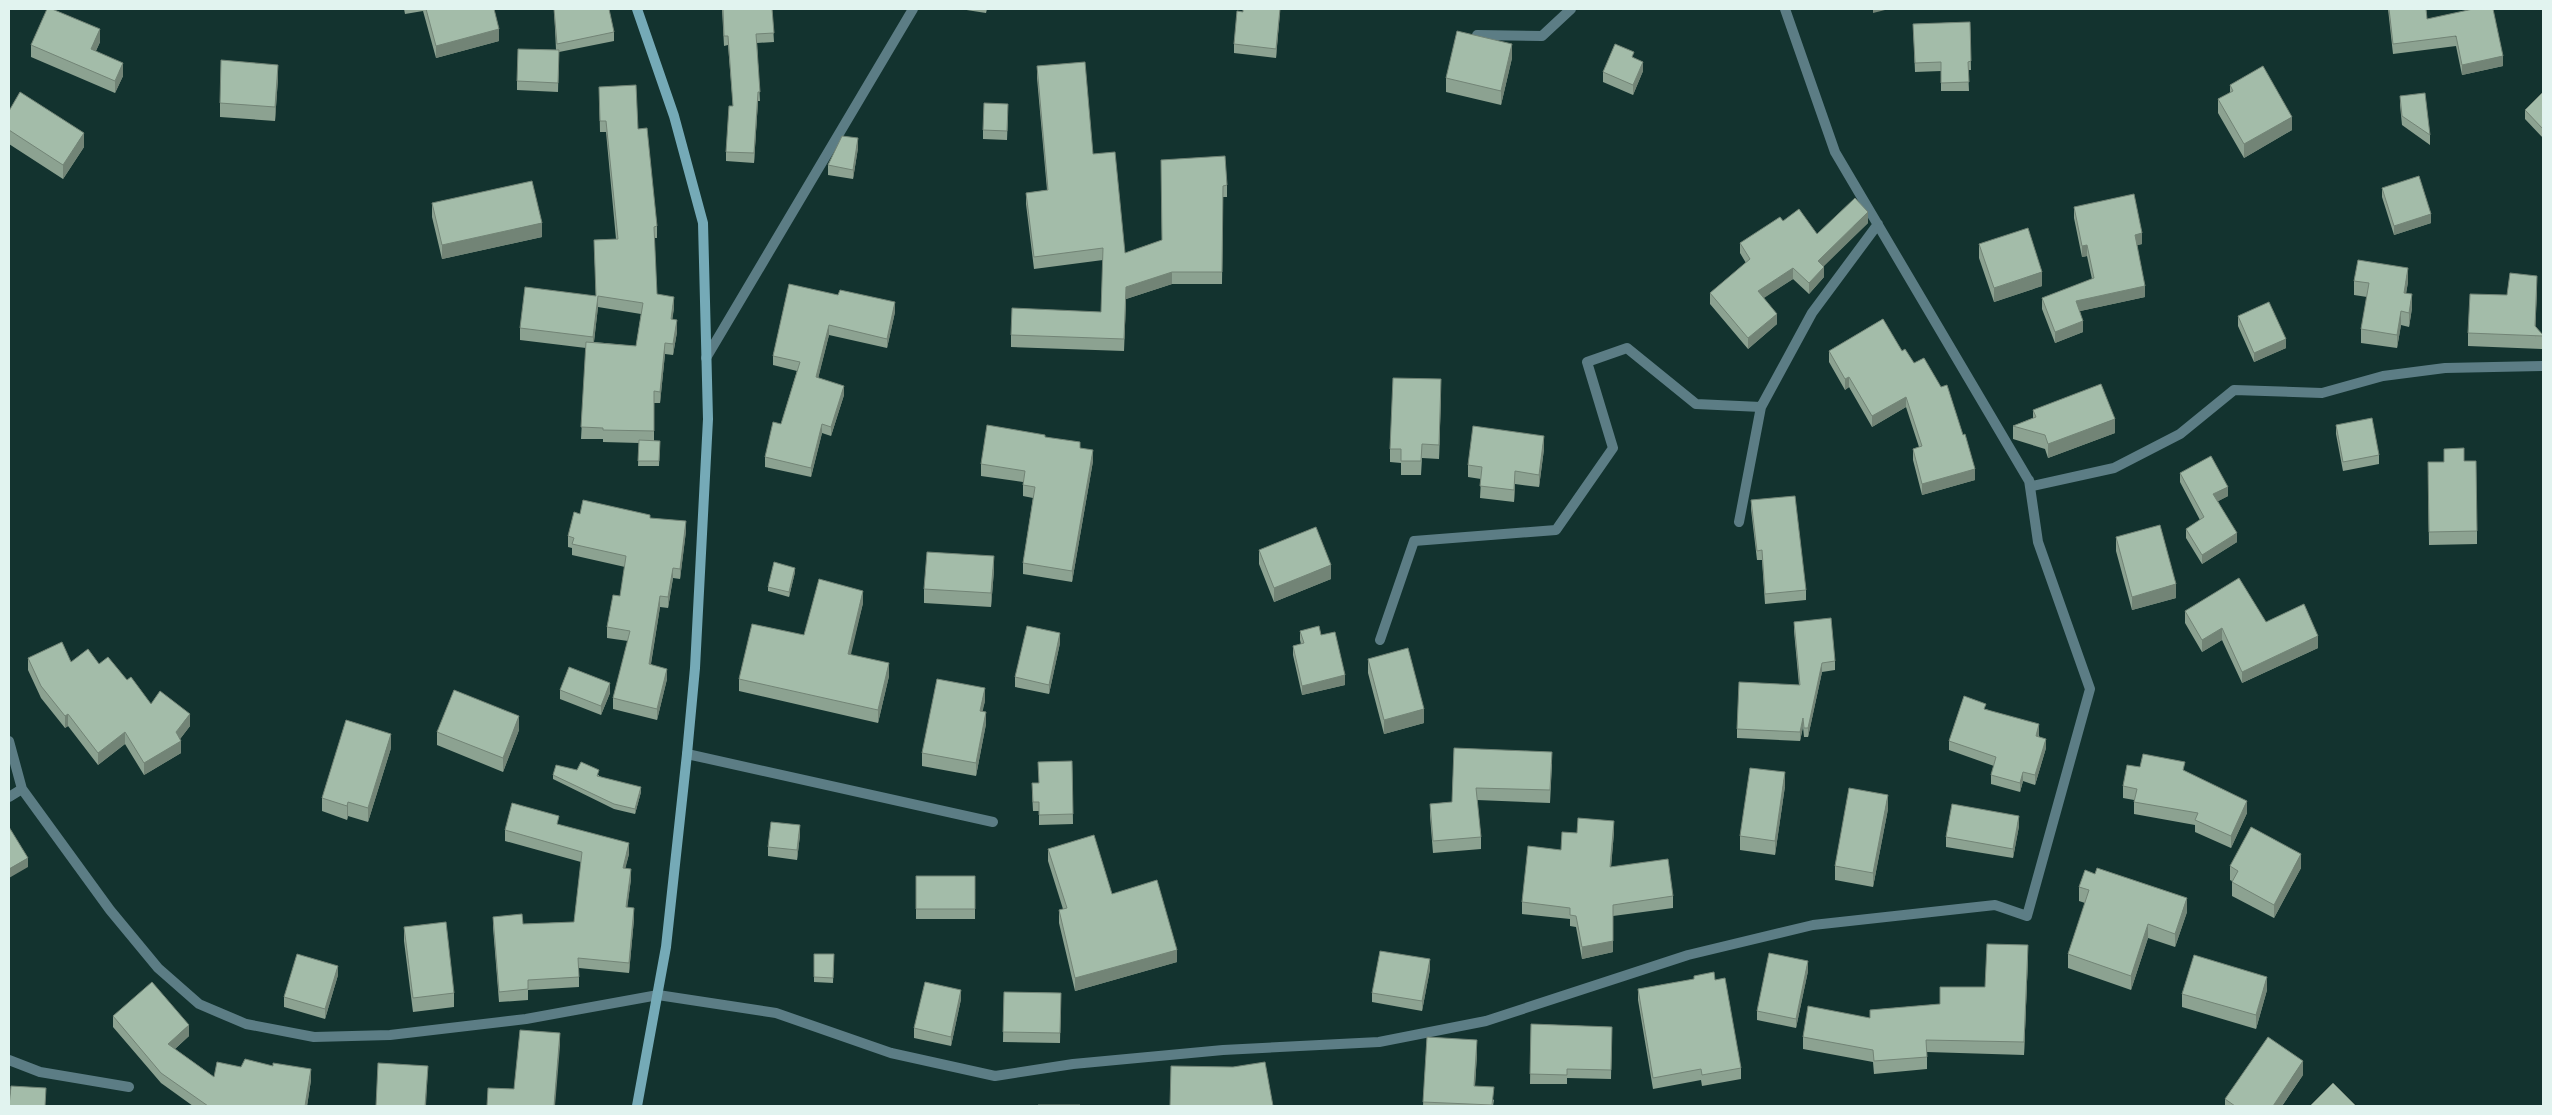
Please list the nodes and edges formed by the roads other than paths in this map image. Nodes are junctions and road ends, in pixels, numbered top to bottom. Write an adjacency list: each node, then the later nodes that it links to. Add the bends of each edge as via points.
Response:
1 (637, 9): 7 (main road, via 674,116 703,223)
2 (913, 9): 7 (street)
3 (1571, 9): 5 (street, via 1542,36)
4 (1786, 9): 6 (street, via 1835,152)
5 (1478, 35)
6 (1878, 224): 9 (street, via 1812,313); 10 (street)
7 (706, 358): 14 (main road, via 706,467 695,668)
8 (2543, 366): 10 (street, via 2445,368 2384,376 2322,393 2234,390 2180,434 2114,468 2032,486)
9 (1761, 407): 11 (street); 12 (street, via 1696,404 1627,348 1587,362 1613,448 1556,530 1414,541)
10 (2029, 480): 18 (street, via 2038,542 2090,689 2027,916 1995,905 1813,925 1688,955 1486,1021 1379,1042 1213,1051 1073,1064 995,1076 890,1052 776,1013)
11 (1739, 522)
12 (1380, 640)
13 (9, 741): 15 (street)
14 (686, 754): 17 (street); 18 (main road)
15 (22, 789): 16 (street); 18 (street, via 110,910 158,968 198,1004 246,1024 314,1037 390,1035 526,1019)
16 (9, 797)
17 (994, 822)
18 (658, 995): 21 (main road)
19 (9, 1060): 20 (street, via 40,1072)
20 (129, 1087)
21 (637, 1106)

